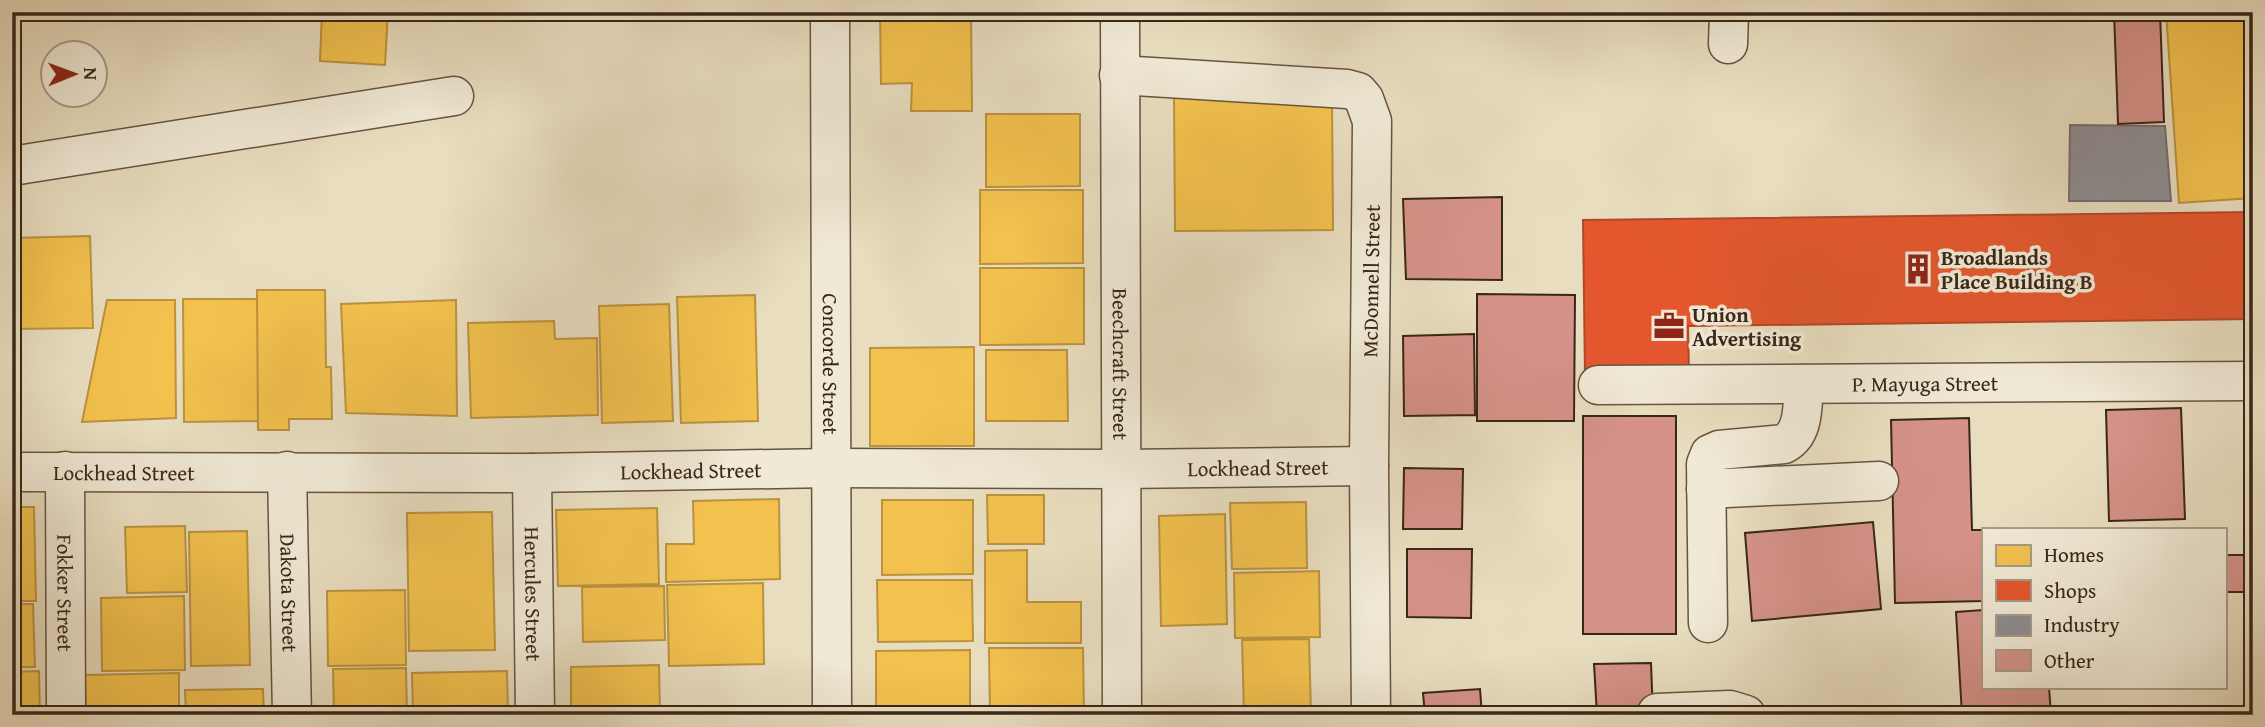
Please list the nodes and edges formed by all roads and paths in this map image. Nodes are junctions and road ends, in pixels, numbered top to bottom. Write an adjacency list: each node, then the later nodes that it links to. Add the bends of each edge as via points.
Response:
1 (830, 12): 10 (street, Concorde Street)
2 (1120, 12): 3 (street, Beechcraft Street)
3 (1118, 75): 9 (street, McDonnell Street, via 1347,89 1364,99 1372,121); 11 (street, Beechcraft Street)
4 (454, 96): 5 (street)
5 (12, 166)
6 (2253, 382): 7 (street, P. Mayuga Street)
7 (1804, 384): 8 (street, P. Mayuga Street); 17 (street, via 1794,439 1710,454)
8 (1598, 385)
9 (1369, 466): 11 (street, Lockhead Street); 25 (street, McDonnell Street)
10 (831, 468): 11 (street, Lockhead Street); 15 (street, Lockhead Street); 23 (street, Concorde Street)
11 (1120, 469): 24 (street, Beechcraft Street)
12 (65, 471): 13 (street, Lockhead Street); 14 (street, Lockhead Street); 20 (street, Fokker Street)
13 (287, 471): 15 (street, Lockhead Street); 21 (street, Dakota Street)
14 (12, 472)
15 (533, 472): 22 (street, Hercules Street)
16 (1879, 481): 17 (street)
17 (1706, 489): 18 (street)
18 (1708, 623)
19 (1657, 713): 26 (street, via 1730,710)
20 (66, 715)
21 (292, 715)
22 (535, 715)
23 (832, 715)
24 (1122, 715)
25 (1371, 715)
26 (1746, 715)

